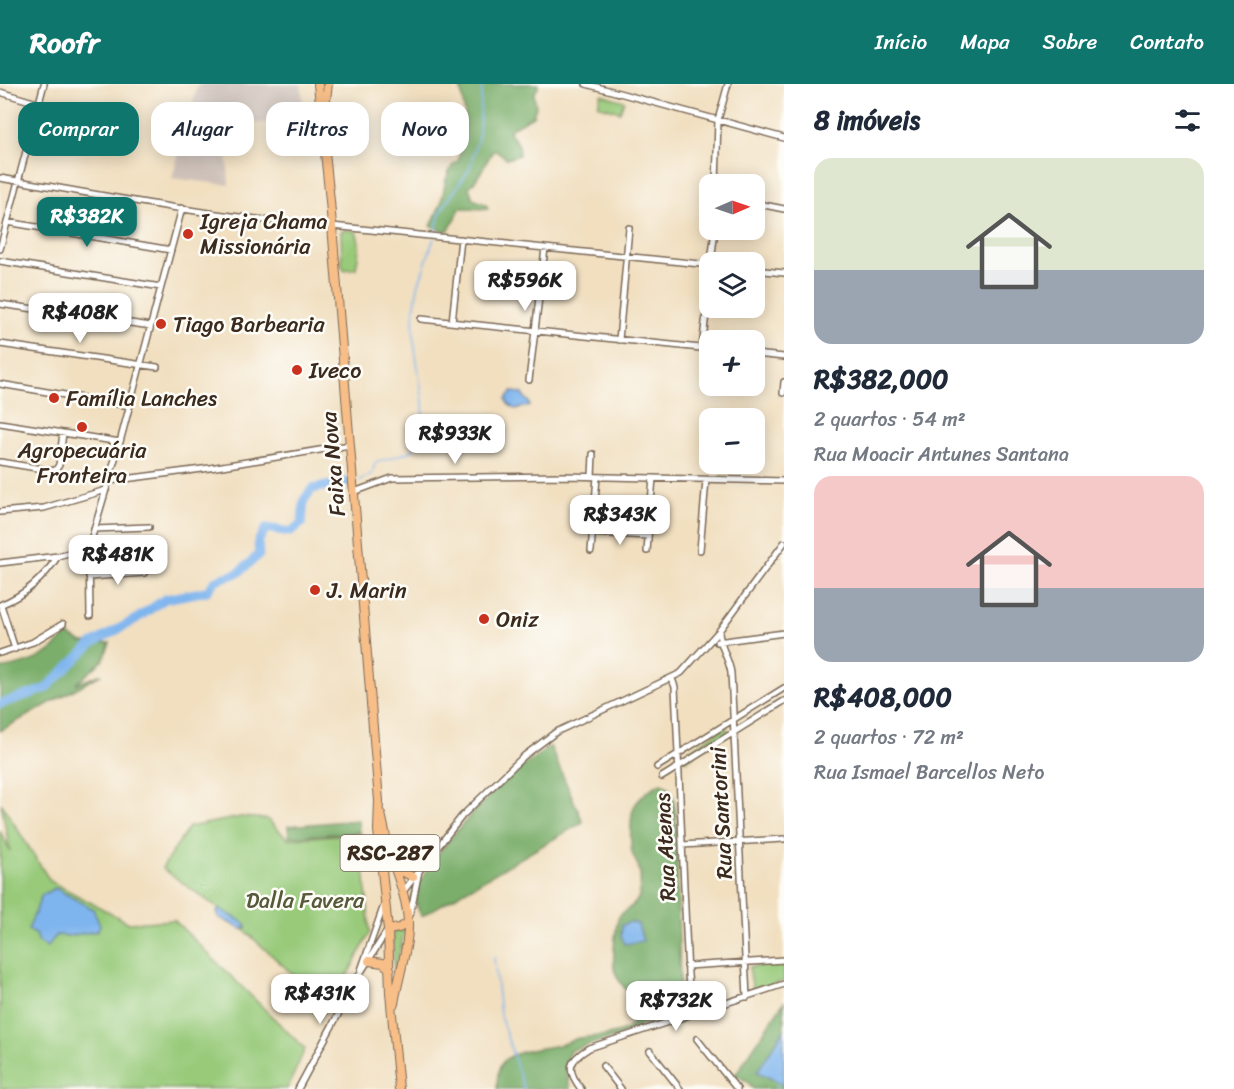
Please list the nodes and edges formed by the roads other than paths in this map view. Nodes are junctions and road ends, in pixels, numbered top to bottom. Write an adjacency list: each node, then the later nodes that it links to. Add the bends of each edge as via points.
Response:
1 (44, 84): 9 (street)
2 (318, 84): 10 (highway, Faixa Nova / RSC-287)
3 (328, 84): 11 (highway, Faixa Nova / RSC-287)
4 (586, 84): 6 (street)
5 (728, 84): 12 (street)
6 (597, 85): 12 (street)
7 (0, 92): 8 (street)
8 (32, 102)
9 (40, 102)
10 (320, 102)
11 (325, 102)
12 (718, 120): 13 (street); 16 (street)
13 (784, 138)
14 (25, 156): 18 (street)
15 (325, 156): 23 (highway, Faixa Nova / RSC-287)
16 (716, 174)
17 (0, 178): 18 (street)
18 (18, 181): 20 (street); 22 (street)
19 (765, 205): 21 (street)
20 (182, 208): 23 (street); 28 (street)
21 (784, 209)
22 (7, 222): 27 (street); 28 (street)
23 (332, 226): 25 (street); 55 (highway, Faixa Nova / RSC-287)
24 (629, 228): 29 (street)
25 (461, 239): 26 (street); 37 (street)
26 (545, 248): 29 (street); 39 (street)
27 (0, 249)
28 (171, 250): 34 (street)
29 (626, 256): 31 (street); 40 (street)
30 (0, 261): 34 (street)
31 (699, 263)
32 (765, 271): 33 (street)
33 (784, 273)
34 (161, 287): 38 (street)
35 (0, 304): 38 (street)
36 (421, 319): 37 (street)
37 (452, 322): 39 (street)
38 (151, 326): 45 (street)
39 (535, 331): 40 (street); 47 (street)
40 (619, 340): 42 (street)
41 (0, 344): 45 (street)
42 (699, 348)
43 (765, 355): 44 (street)
44 (784, 357)
45 (141, 365): 46 (street); 51 (street)
46 (157, 368)
47 (529, 380)
48 (784, 382): 50 (street)
49 (0, 384): 51 (street)
50 (783, 393)
51 (130, 406): 54 (street)
52 (0, 423): 53 (street)
53 (63, 433): 54 (street); 57 (street, via 57,468)
54 (120, 442): 62 (street)
55 (350, 445): 62 (street); 64 (highway, Faixa Nova / RSC-287)
56 (593, 454): 58 (street)
57 (0, 462)
58 (595, 477): 59 (street); 64 (street, via 392,478); 68 (street)
59 (653, 478): 60 (street); 69 (street)
60 (706, 480): 61 (street); 72 (street)
61 (784, 481)
62 (109, 482): 63 (street)
63 (106, 490): 65 (street, via 44,508); 67 (street)
64 (354, 492): 97 (highway, Faixa Nova / RSC-287)
65 (0, 512)
66 (149, 527): 67 (street)
67 (94, 529): 71 (street)
68 (592, 533): 69 (street); 73 (street)
69 (648, 536): 74 (street)
70 (784, 543): 82 (street)
71 (89, 547): 75 (street); 78 (street)
72 (700, 550)
73 (591, 551)
74 (647, 551)
75 (58, 556): 76 (street); 79 (street, via 31,587)
76 (0, 563)
77 (144, 573): 78 (street)
78 (89, 577): 80 (street)
79 (0, 605): 86 (street)
80 (90, 616)
81 (63, 624): 86 (street)
82 (719, 631): 84 (street, Rua Santorini); 85 (street)
83 (784, 633): 84 (street)
84 (719, 642): 85 (street); 91 (street, Rua Santorini, via 730,667)
85 (708, 644): 88 (street)
86 (15, 649): 87 (street)
87 (0, 653)
88 (672, 679): 93 (street, Rua Atenas); 102 (street, via 556,732 539,744 462,816)
89 (784, 688): 91 (street)
90 (784, 701): 92 (street)
91 (733, 719): 92 (street, Rua Santorini); 93 (street)
92 (734, 733): 95 (street); 99 (street, Rua Santorini)
93 (678, 754): 94 (street); 95 (street, Rua Atenas)
94 (657, 767)
95 (678, 767): 96 (street); 100 (street, Rua Atenas)
96 (662, 777)
97 (379, 801): 101 (highway, Faixa Nova / RSC-287); 105 (highway, Faixa Nova / RSC-287)
98 (784, 839): 99 (street)
99 (739, 842): 100 (street); 110 (street, Rua Santorini)
100 (682, 845): 111 (street, Rua Atenas)
101 (393, 861): 103 (highway, via 399,870); 104 (highway, Faixa Nova / RSC-287)
102 (420, 870): 103 (street); 106 (street)
103 (413, 877): 104 (street)
104 (402, 892): 105 (highway, RSC-287); 106 (highway, Faixa Nova / RSC-287)
105 (385, 902): 107 (highway, Faixa Nova / RSC-287); 113 (street)
106 (408, 923): 107 (highway); 117 (highway, Faixa Nova / RSC-287)
107 (388, 930): 109 (street); 112 (highway, Faixa Nova / RSC-287)
108 (784, 960): 110 (street)
109 (369, 961): 112 (highway, via 383,963); 113 (street)
110 (744, 962): 111 (street); 115 (street, Rua Santorini)
111 (687, 966): 116 (street, Rua Atenas)
112 (390, 969): 117 (highway, Faixa Nova / RSC-287)
113 (361, 972): 121 (street)
114 (784, 984): 115 (street)
115 (747, 997): 116 (street)
116 (692, 1014): 123 (street, via 589,1048 575,1057 572,1077)
117 (393, 1015): 122 (highway, Faixa Nova / RSC-287)
118 (697, 1039): 126 (street)
119 (650, 1051): 125 (street)
120 (603, 1066): 124 (street)
121 (298, 1089)
122 (399, 1089)
123 (581, 1089)
124 (621, 1089)
125 (680, 1089)
126 (737, 1089)

